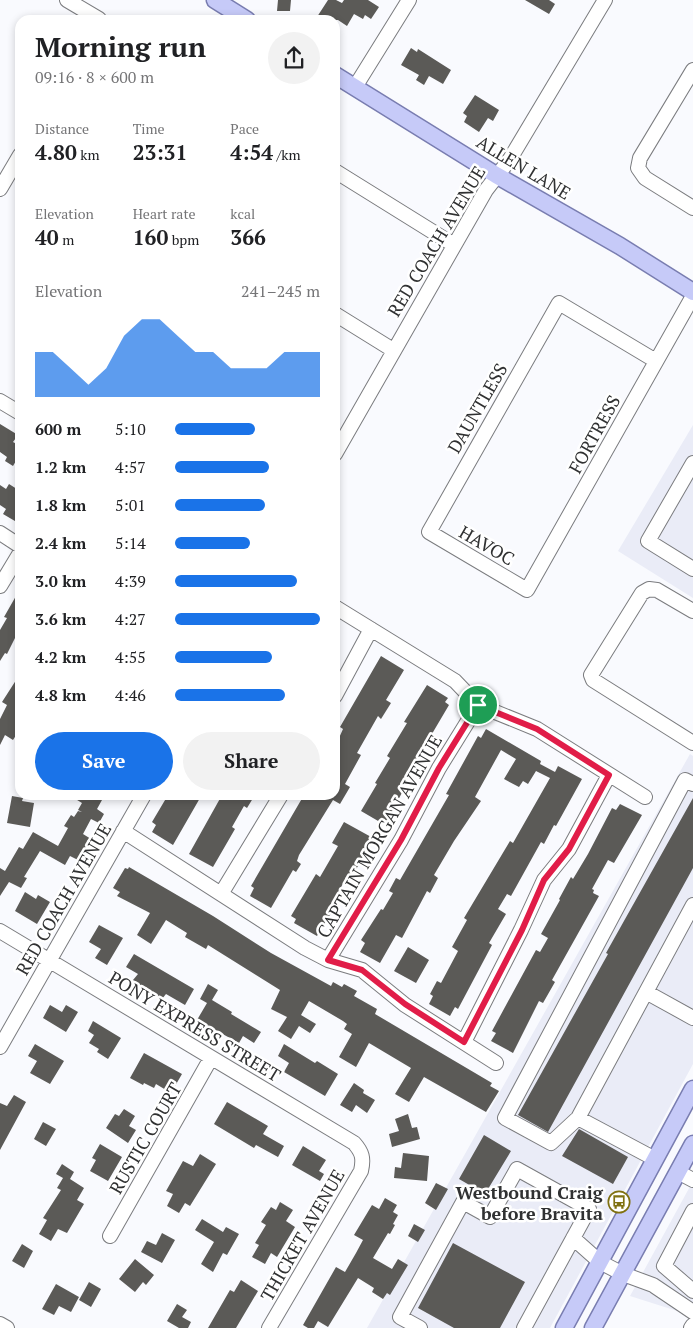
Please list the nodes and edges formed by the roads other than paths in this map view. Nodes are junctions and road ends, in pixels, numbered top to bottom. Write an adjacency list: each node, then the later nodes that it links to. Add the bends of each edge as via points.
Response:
1 (67, 0): 5 (street)
2 (215, 0): 6 (main road)
3 (409, 0): 9 (street)
4 (605, 0): 12 (street, RED COACH AVENUE, via 510,159)
5 (92, 15)
6 (239, 15)
7 (693, 70): 14 (street, via 640,158 638,168 645,178)
8 (340, 78): 9 (main road, ALLEN LANE)
9 (355, 87): 12 (main road, ALLEN LANE)
10 (15, 164): 13 (street)
11 (340, 174): 15 (street)
12 (496, 175): 15 (street, RED COACH AVENUE); 16 (main road, ALLEN LANE)
13 (0, 189)
14 (693, 208)
15 (454, 245): 19 (street, RED COACH AVENUE)
16 (693, 292)
17 (693, 296): 20 (street, FORTRESS)
18 (340, 317): 19 (street)
19 (393, 350): 23 (street, RED COACH AVENUE)
20 (656, 361): 25 (street, DAUNTLESS, via 559,303); 31 (street, FORTRESS)
21 (0, 401): 22 (street)
22 (15, 410)
23 (340, 445)
24 (693, 463): 29 (street, via 648,541)
25 (429, 532): 31 (street, HAVOC)
26 (0, 533): 27 (street)
27 (15, 543)
28 (15, 561): 30 (street)
29 (693, 569)
30 (0, 586)
31 (527, 590)
32 (340, 610): 34 (street)
33 (693, 611): 37 (street, via 658,590 648,589 642,593 591,675 593,680)
34 (371, 629): 35 (street); 36 (street, via 454,681)
35 (340, 687)
36 (478, 705): 38 (street, via 537,729); 48 (street, CAPTAIN MORGAN AVENUE)
37 (693, 743)
38 (609, 775): 40 (street); 51 (street, via 569,849 544,880)
39 (693, 784): 56 (street, via 685,780 505,1118 551,1143)
40 (645, 797)
41 (141, 800): 43 (street, RED COACH AVENUE)
42 (278, 800): 44 (street)
43 (123, 831): 44 (street); 47 (street, RED COACH AVENUE)
44 (222, 894): 48 (street)
45 (693, 905): 49 (street)
46 (0, 931): 47 (street, PONY EXPRESS STREET)
47 (49, 960): 52 (street, RED COACH AVENUE); 53 (street, PONY EXPRESS STREET)
48 (328, 960): 51 (street, via 362,970 405,1004)
49 (646, 992): 50 (street); 56 (street)
50 (693, 1018)
51 (464, 1042): 54 (street)
52 (0, 1047)
53 (212, 1058): 59 (street, PONY EXPRESS STREET, via 354,1143); 63 (street, RUSTIC COURT)
54 (496, 1063)
55 (693, 1089): 58 (main road)
56 (578, 1118): 58 (street)
57 (693, 1144): 60 (main road)
58 (655, 1159): 66 (main road)
59 (363, 1160): 73 (street, THICKET AVENUE, via 361,1171)
60 (678, 1172): 61 (street); 67 (main road)
61 (693, 1180)
62 (693, 1211): 68 (street, via 664,1266)
63 (110, 1236)
64 (573, 1238): 65 (street); 66 (street); 74 (street, via 589,1209 517,1169 490,1217 463,1202 400,1317)
65 (565, 1253): 66 (street); 75 (street)
66 (600, 1262): 67 (street); 76 (main road)
67 (622, 1274): 69 (street, via 653,1285); 77 (main road)
68 (693, 1291)
69 (690, 1306)
70 (0, 1324): 72 (street)
71 (693, 1324): 78 (street)
72 (7, 1328)
73 (269, 1328)
74 (420, 1328)
75 (524, 1328)
76 (564, 1328)
77 (593, 1328)
78 (691, 1328)

